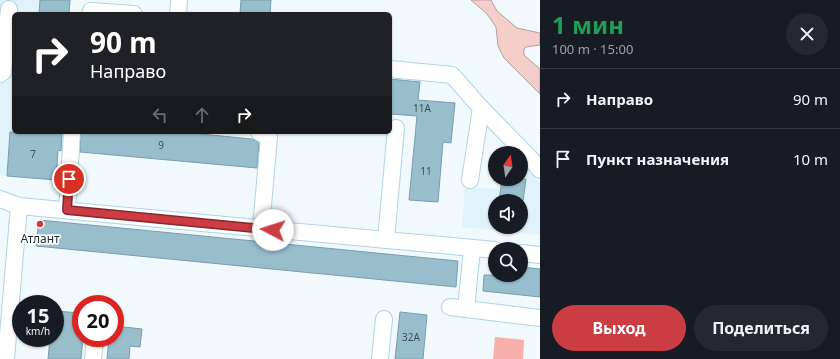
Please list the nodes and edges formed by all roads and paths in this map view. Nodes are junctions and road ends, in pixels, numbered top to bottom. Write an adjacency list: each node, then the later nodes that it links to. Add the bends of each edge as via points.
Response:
1 (179, 0): 5 (lane)
2 (9, 9): 7 (lane, via 3,72)
3 (91, 12): 4 (lane)
4 (105, 12)
5 (178, 12)
6 (392, 69): 8 (lane, via 452,75)
7 (0, 74)
8 (481, 108): 12 (lane); 13 (lane)
9 (396, 128): 18 (lane)
10 (72, 134): 16 (lane)
11 (263, 134): 17 (lane, via 269,137)
12 (540, 170)
13 (470, 180)
14 (0, 200): 15 (lane)
15 (19, 206): 16 (lane); 28 (lane)
16 (67, 210): 17 (lane)
17 (261, 228): 18 (lane)
18 (386, 240): 19 (lane)
19 (472, 248): 20 (lane); 24 (lane)
20 (488, 249)
21 (528, 253): 22 (lane)
22 (540, 254)
23 (450, 307): 24 (lane)
24 (466, 309): 25 (lane)
25 (540, 318)
26 (384, 319): 30 (lane)
27 (94, 347): 29 (lane)
28 (6, 359)
29 (93, 359)
30 (380, 359)

